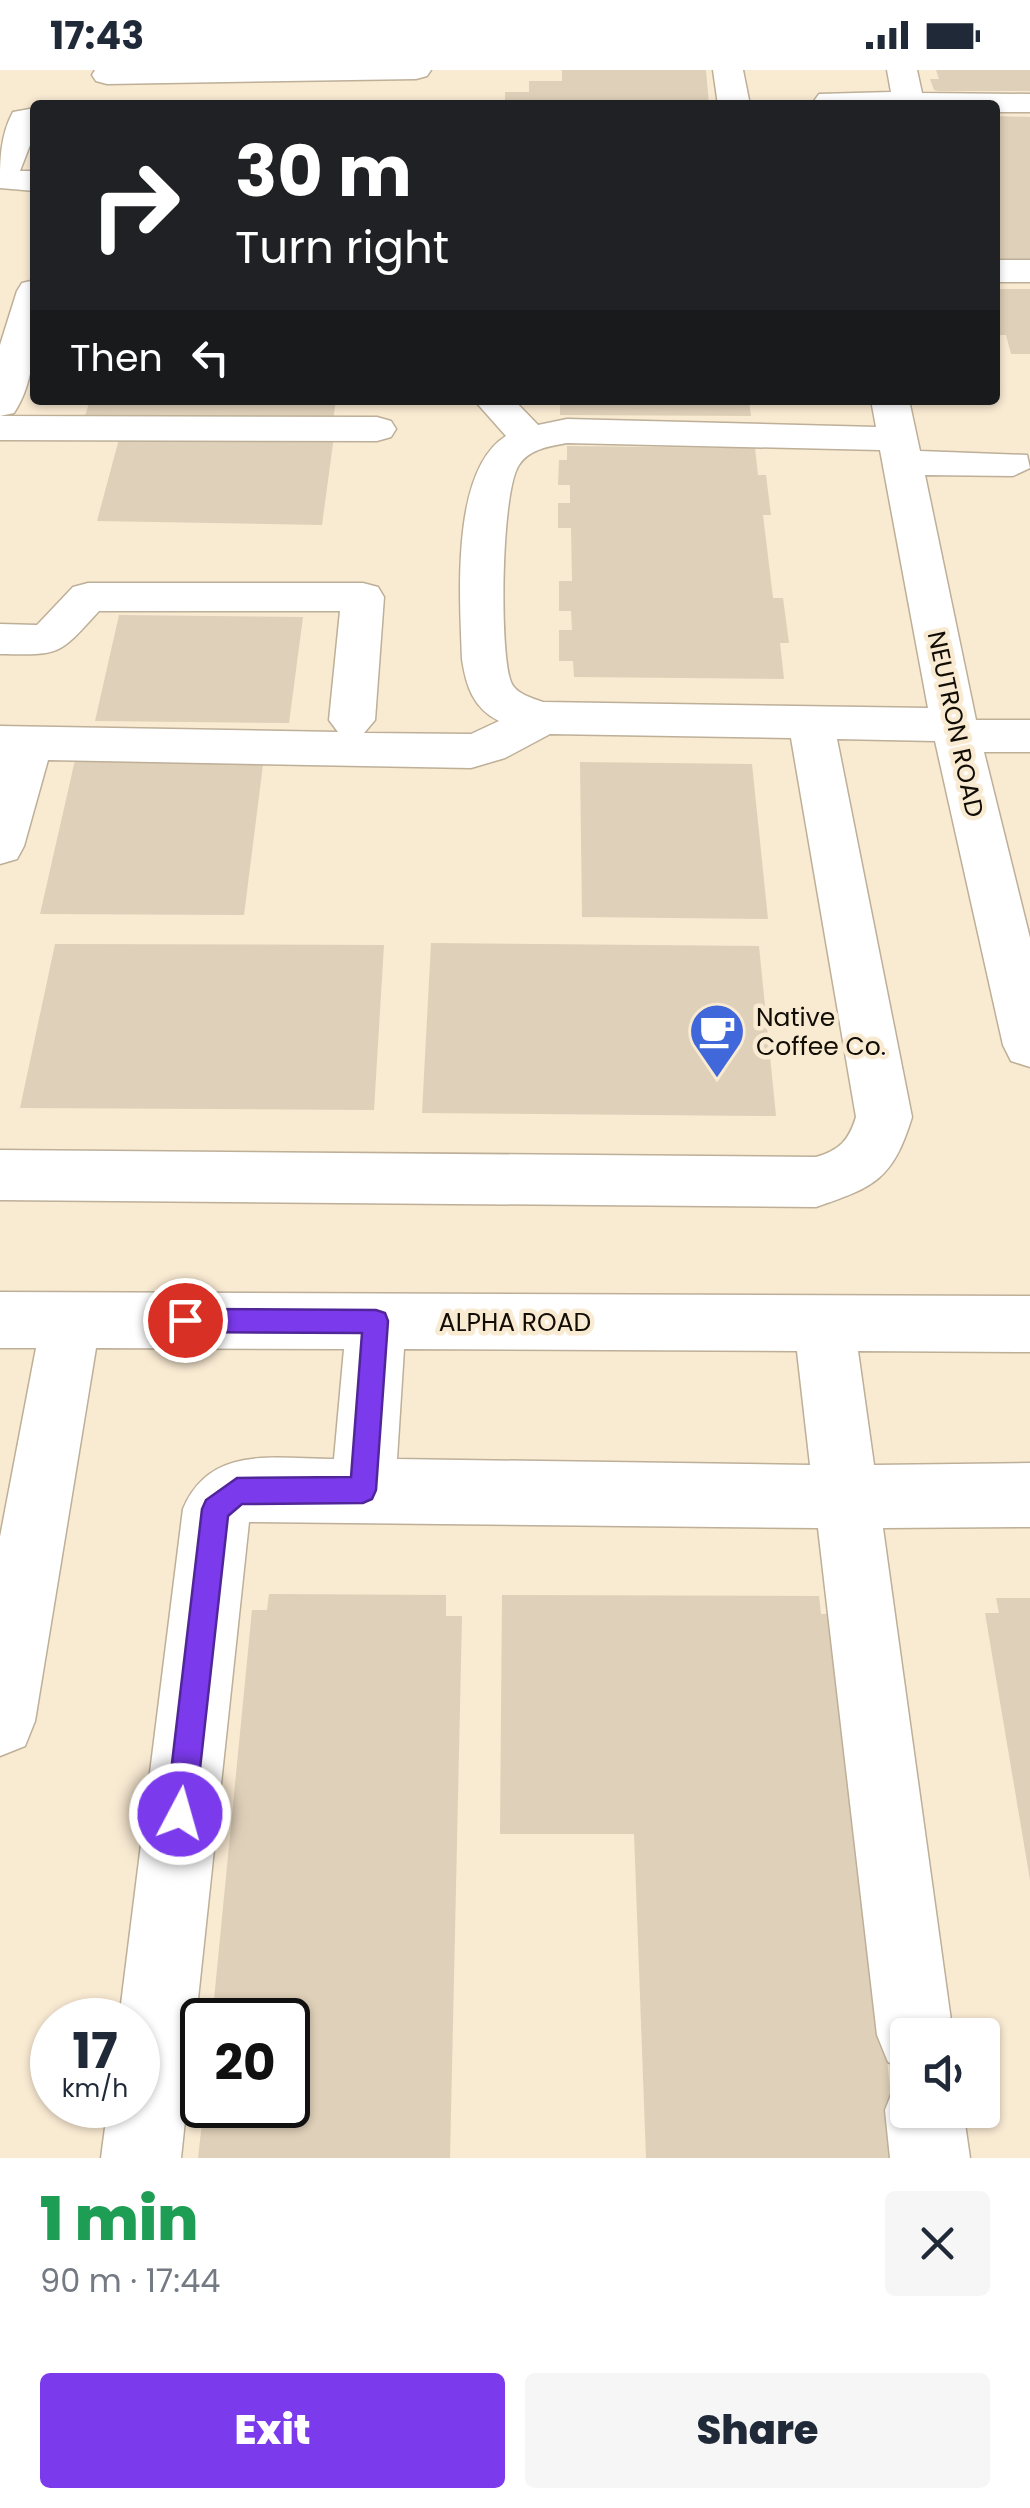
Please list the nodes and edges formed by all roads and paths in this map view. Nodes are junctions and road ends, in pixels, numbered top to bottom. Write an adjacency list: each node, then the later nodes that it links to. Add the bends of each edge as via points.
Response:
1 (728, 70): 8 (street)
2 (902, 70): 10 (street)
3 (108, 72): 4 (street); 6 (street)
4 (417, 84): 7 (street)
5 (829, 92): 9 (street)
6 (99, 100)
7 (190, 100)
8 (733, 100)
9 (887, 100)
10 (908, 100)
11 (1000, 103): 12 (street)
12 (1030, 103)
13 (30, 118): 14 (street, via 24,119 2,176)
14 (30, 181)
15 (1030, 271): 16 (street)
16 (1000, 272)
17 (1000, 282): 18 (street)
18 (1030, 283)
19 (30, 315): 20 (street)
20 (0, 405)
21 (498, 405): 25 (street)
22 (0, 428): 23 (street)
23 (377, 429)
24 (897, 434): 25 (street, via 567,431); 26 (street); 31 (street, NEUTRON ROAD)
25 (529, 438): 28 (street, via 495,466 488,493 483,665 493,694)
26 (1013, 464)
27 (0, 639): 29 (street, via 48,640 88,598 363,598)
28 (543, 718): 30 (street); 33 (street, via 471,751)
29 (352, 720)
30 (810, 722): 31 (street); 36 (street, via 884,1117 874,1154 859,1168 816,1182)
31 (956, 730): 32 (street); 35 (street, NEUTRON ROAD)
32 (1030, 736)
33 (14, 742): 34 (street)
34 (0, 846)
35 (1030, 1045)
36 (0, 1175)
37 (0, 1320): 38 (street, ALPHA ROAD)
38 (70, 1320): 39 (street, ALPHA ROAD); 45 (street)
39 (376, 1321): 40 (street, ALPHA ROAD); 42 (street)
40 (824, 1323): 41 (street, ALPHA ROAD); 44 (street)
41 (1030, 1324)
42 (363, 1490): 44 (street); 48 (street, via 237,1491 215,1509)
43 (1030, 1495): 44 (street)
44 (847, 1497): 46 (street)
45 (0, 1721)
46 (913, 2018)
47 (926, 2128): 49 (street)
48 (141, 2158)
49 (930, 2158)

